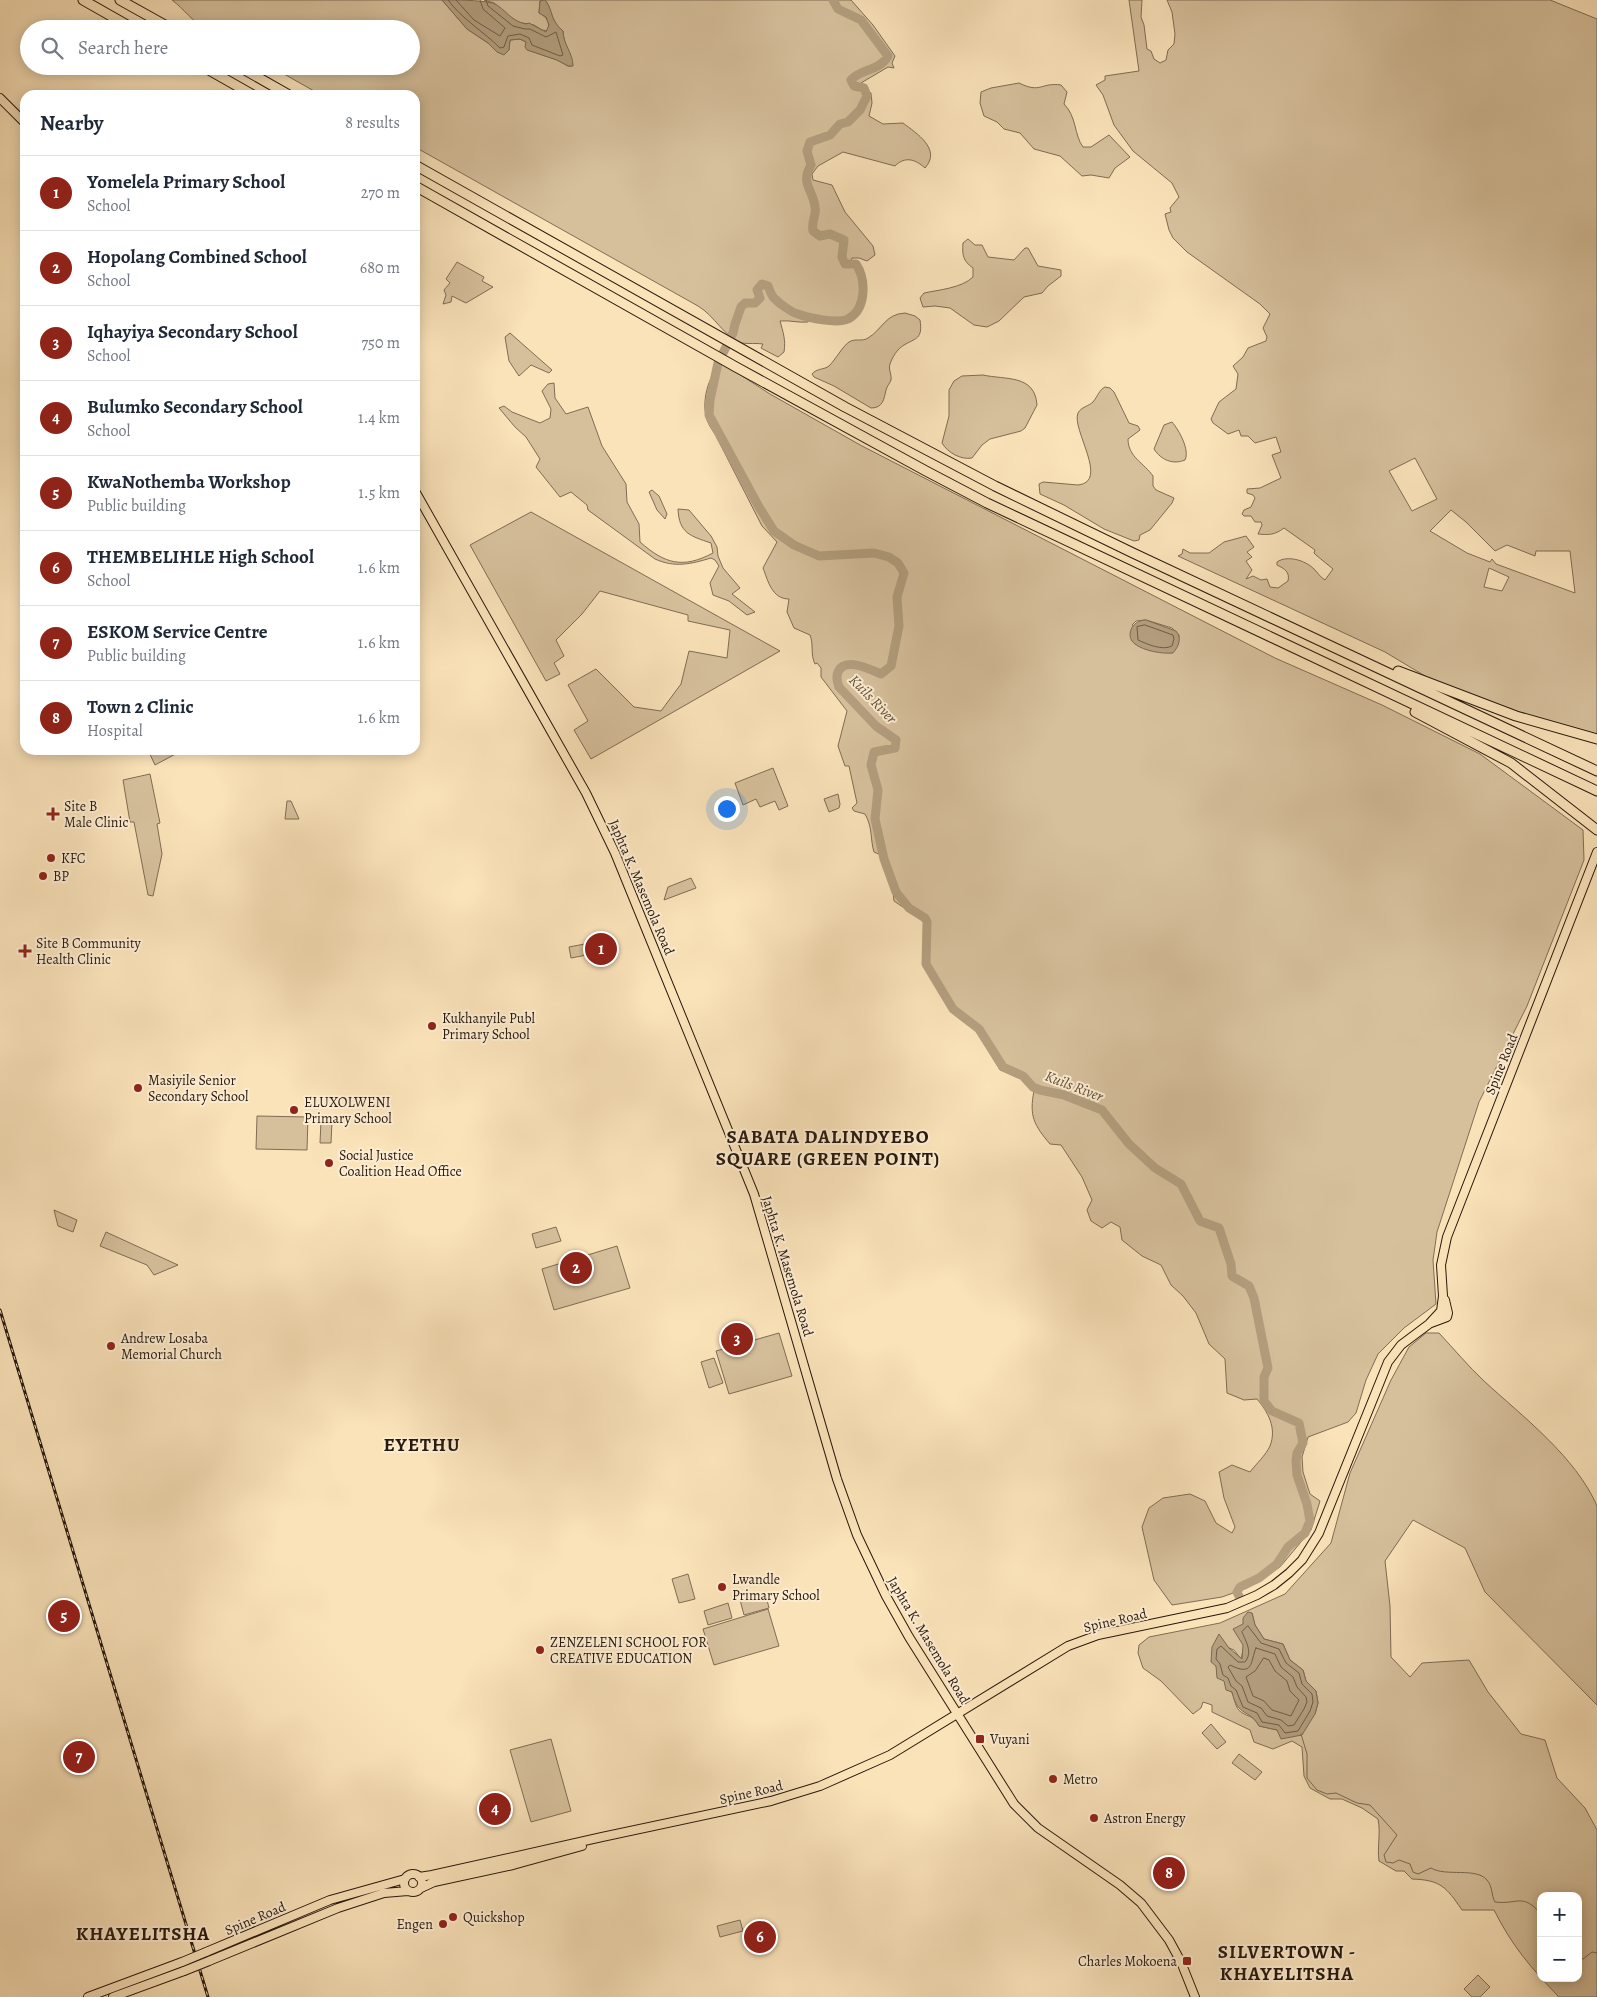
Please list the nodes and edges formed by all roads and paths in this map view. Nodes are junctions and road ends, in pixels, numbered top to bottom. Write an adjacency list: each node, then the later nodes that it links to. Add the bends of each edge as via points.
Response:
1 (83, 0): 3 (highway)
2 (120, 0): 4 (highway)
3 (118, 20)
4 (156, 20)
5 (218, 75): 7 (highway)
6 (254, 75): 8 (highway)
7 (244, 90)
8 (280, 90)
9 (0, 98): 10 (main road)
10 (20, 118)
11 (420, 168): 14 (highway, via 854,412 996,486)
12 (420, 189): 15 (highway, via 736,367 987,503)
13 (420, 500): 21 (main road, Japhta K. Masemola Road, via 586,793 615,852 755,1196 834,1466 856,1530 905,1631)
14 (1330, 644): 16 (highway, via 1516,716); 17 (highway)
15 (1323, 662): 18 (highway); 19 (highway, via 1338,673 1505,760)
16 (1597, 740)
17 (1597, 771)
18 (1597, 791)
19 (1597, 830)
20 (1597, 852): 21 (main road, Spine Road, via 1447,1237 1441,1265 1443,1314 1406,1340 1388,1362 1320,1533 1302,1560 1253,1598 1227,1608 1080,1640)
21 (958, 1713): 22 (main road, Spine Road, via 890,1755 820,1786 771,1801); 29 (main road, Japhta K. Masemola Road, via 1006,1793 1026,1817 1120,1885 1151,1914 1177,1954)
22 (627, 1833): 23 (main road, Spine Road); 25 (main road, Spine Road)
23 (419, 1877): 24 (main road, Spine Road, via 411,1874); 25 (main road)
24 (404, 1879): 26 (main road); 27 (main road, Spine Road, bridge, via 330,1900)
25 (421, 1888): 26 (main road, Spine Road, via 415,1892)
26 (408, 1891): 28 (main road, Spine Road, bridge, via 384,1893 338,1908)
27 (88, 1997)
28 (113, 1997)
29 (1195, 1997)

